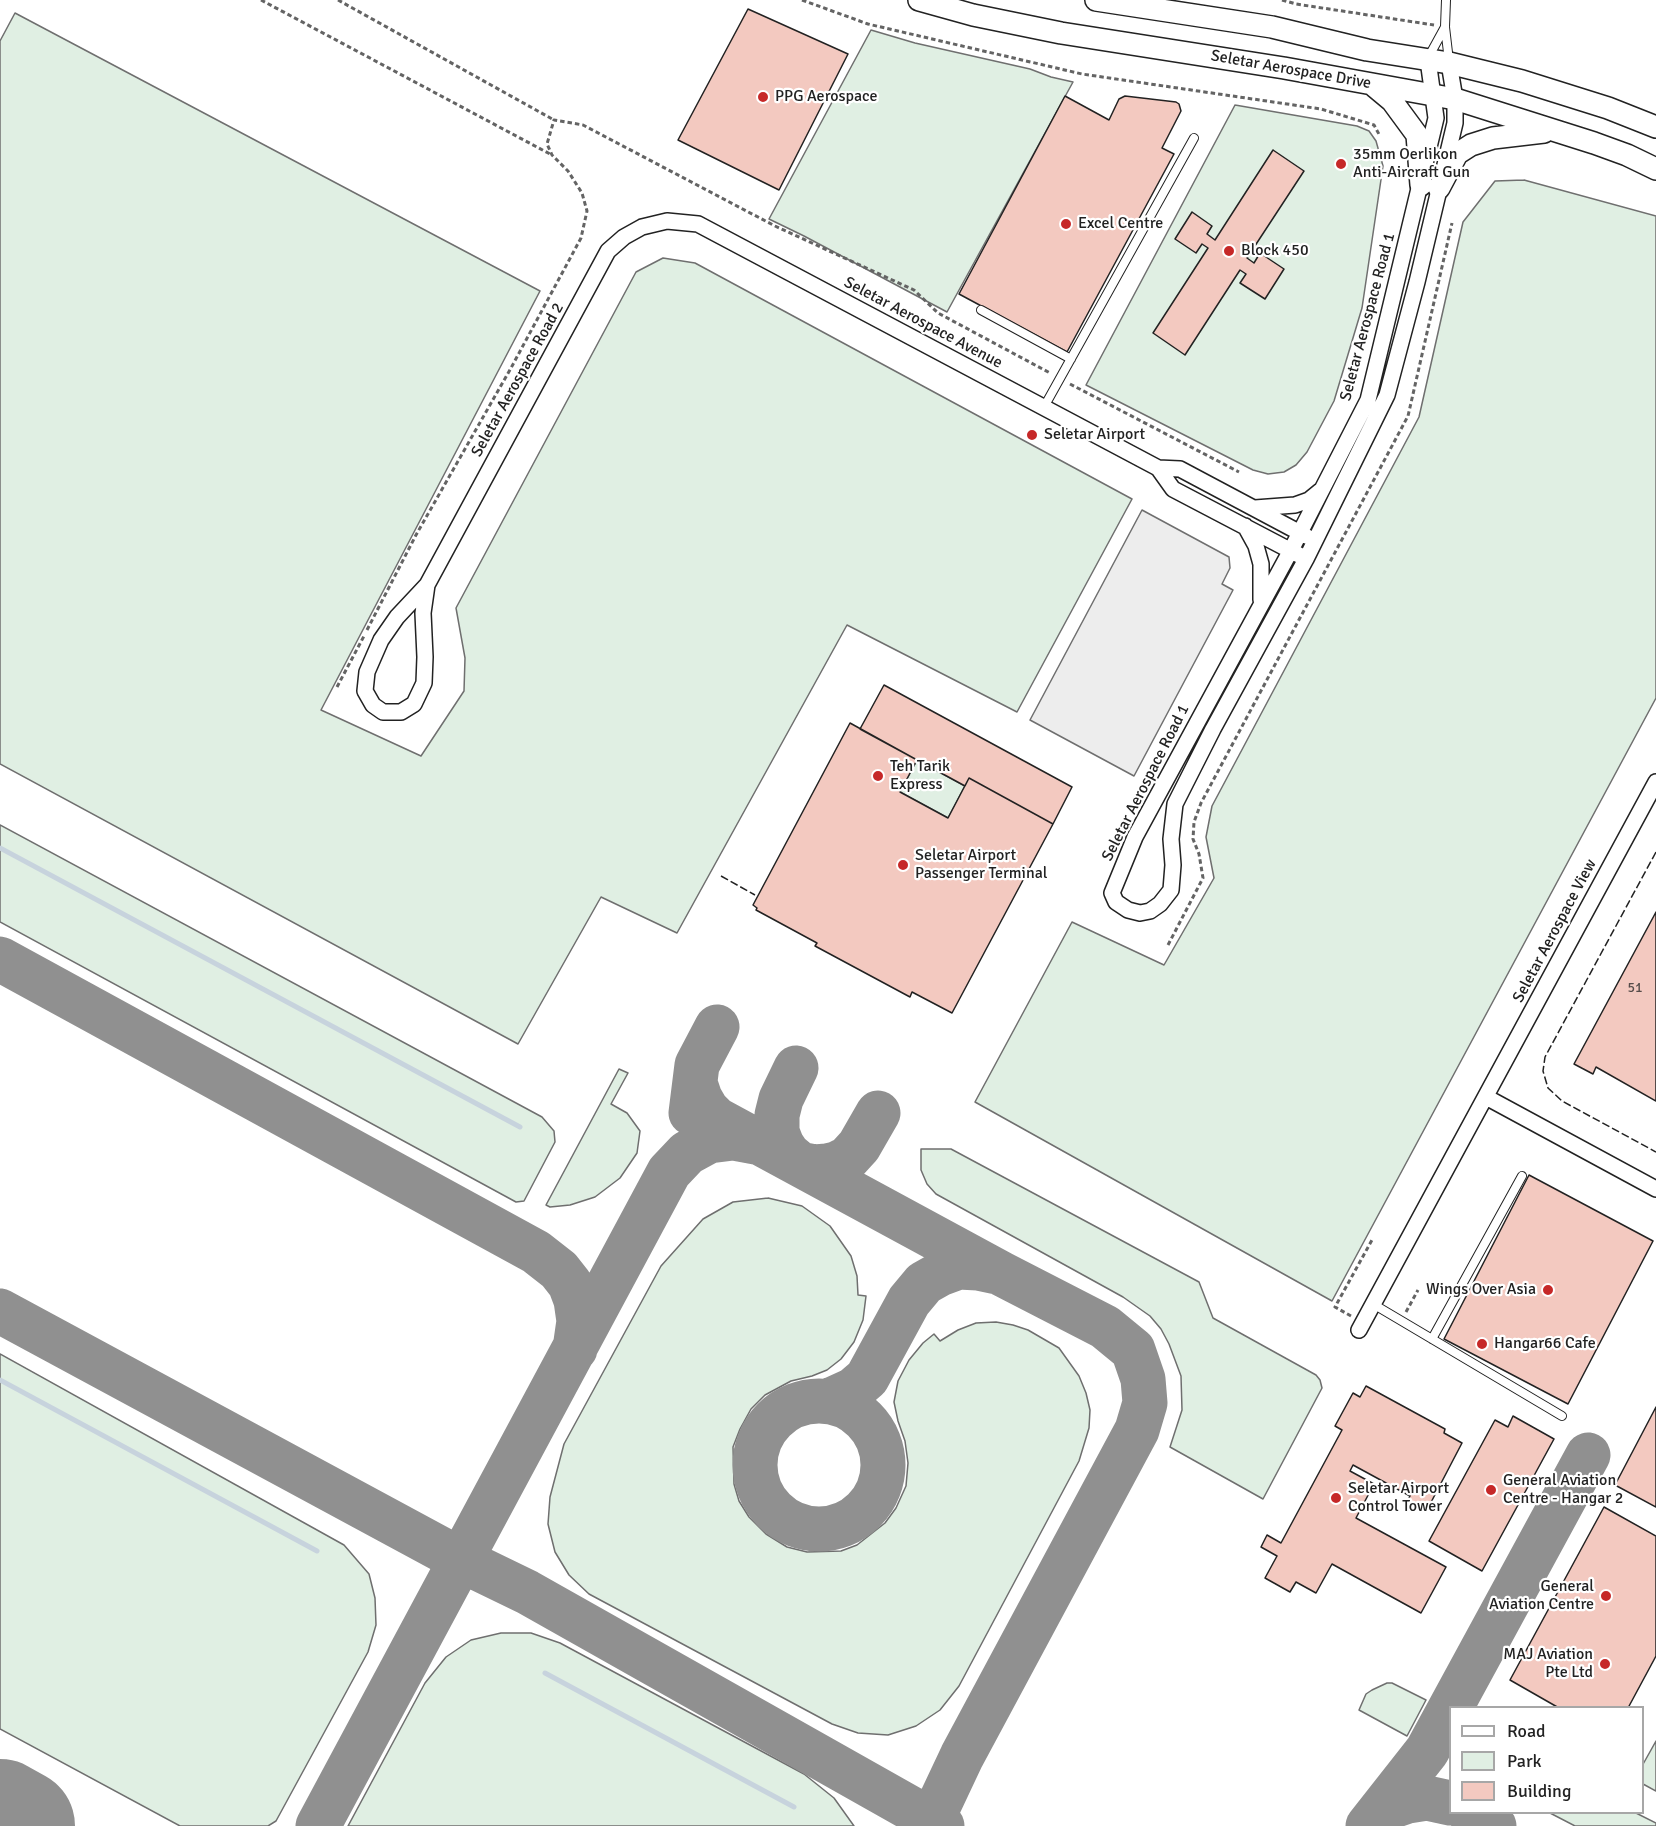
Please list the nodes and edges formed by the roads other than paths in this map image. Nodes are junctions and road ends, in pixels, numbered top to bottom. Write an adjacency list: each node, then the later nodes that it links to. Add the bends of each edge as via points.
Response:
1 (918, 0): 7 (street, Seletar Aerospace Drive, via 1061,33)
2 (1096, 0): 5 (street, Seletar Aerospace Drive, via 1272,27)
3 (1446, 0): 4 (lane)
4 (1446, 27): 5 (lane); 6 (lane)
5 (1428, 60): 6 (street, Seletar Aerospace Drive); 8 (street, Seletar Aerospace Road 1)
6 (1449, 63): 8 (street, Seletar Aerospace Road 1); 9 (street, Seletar Aerospace Drive, via 1522,81)
7 (1372, 84): 8 (street, Seletar Aerospace Drive); 13 (street, via 1392,101 1417,135)
8 (1444, 98): 10 (street, Seletar Aerospace Drive); 13 (street, Seletar Aerospace Road 1, via 1436,118)
9 (1656, 127)
10 (1554, 131): 12 (street, Seletar Aerospace Drive); 13 (street, via 1493,138 1471,145 1457,154)
11 (1194, 138): 16 (lane)
12 (1656, 169)
13 (1430, 187): 19 (street, Seletar Aerospace Road 1, via 1368,400); 23 (street, Seletar Aerospace Road 1, via 1387,395)
14 (667, 221): 17 (street, Seletar Aerospace Avenue, via 698,224); 26 (street, Seletar Aerospace Road 2, via 642,227 608,251)
15 (981, 310): 16 (lane)
16 (1071, 359): 17 (lane)
17 (1044, 407): 18 (street, Seletar Aerospace Avenue)
18 (1158, 468): 20 (street, Seletar Aerospace Avenue, via 1180,469); 21 (street, Seletar Aerospace Avenue, via 1173,489)
19 (1322, 489): 20 (street, via 1295,505); 22 (street, Seletar Aerospace Road 1)
20 (1253, 508): 22 (street, Seletar Aerospace Avenue)
21 (1245, 526): 24 (street, Seletar Aerospace Avenue); 27 (street, via 1261,564)
22 (1299, 532): 23 (street, Seletar Aerospace Avenue); 24 (street, Seletar Aerospace Road 1)
23 (1315, 542): 25 (street, Seletar Aerospace Road 1)
24 (1291, 550): 25 (street, Seletar Aerospace Avenue); 27 (street, Seletar Aerospace Road 1)
25 (1306, 560): 29 (street, Seletar Aerospace Road 1)
26 (427, 585): 26 (street, Seletar Aerospace Road 2, via 423,613 424,683 414,704 401,711 383,712 373,705 365,691 367,672 381,640)
27 (1261, 604): 28 (street, Seletar Aerospace Road 1)
28 (1198, 721): 29 (street); 29 (street, Seletar Aerospace Road 1, via 1116,880 1112,893 1116,902 1128,910 1150,911 1171,890 1175,804)
29 (1213, 729)
30 (1656, 782): 31 (street, Seletar Aerospace View)
31 (1486, 1097): 33 (street); 34 (street, Seletar Aerospace View)
32 (1522, 1176): 36 (lane)
33 (1656, 1189)
34 (1373, 1304): 35 (street, Seletar Aerospace View); 36 (lane)
35 (1361, 1326)
36 (1432, 1339): 37 (lane)
37 (1562, 1416)

